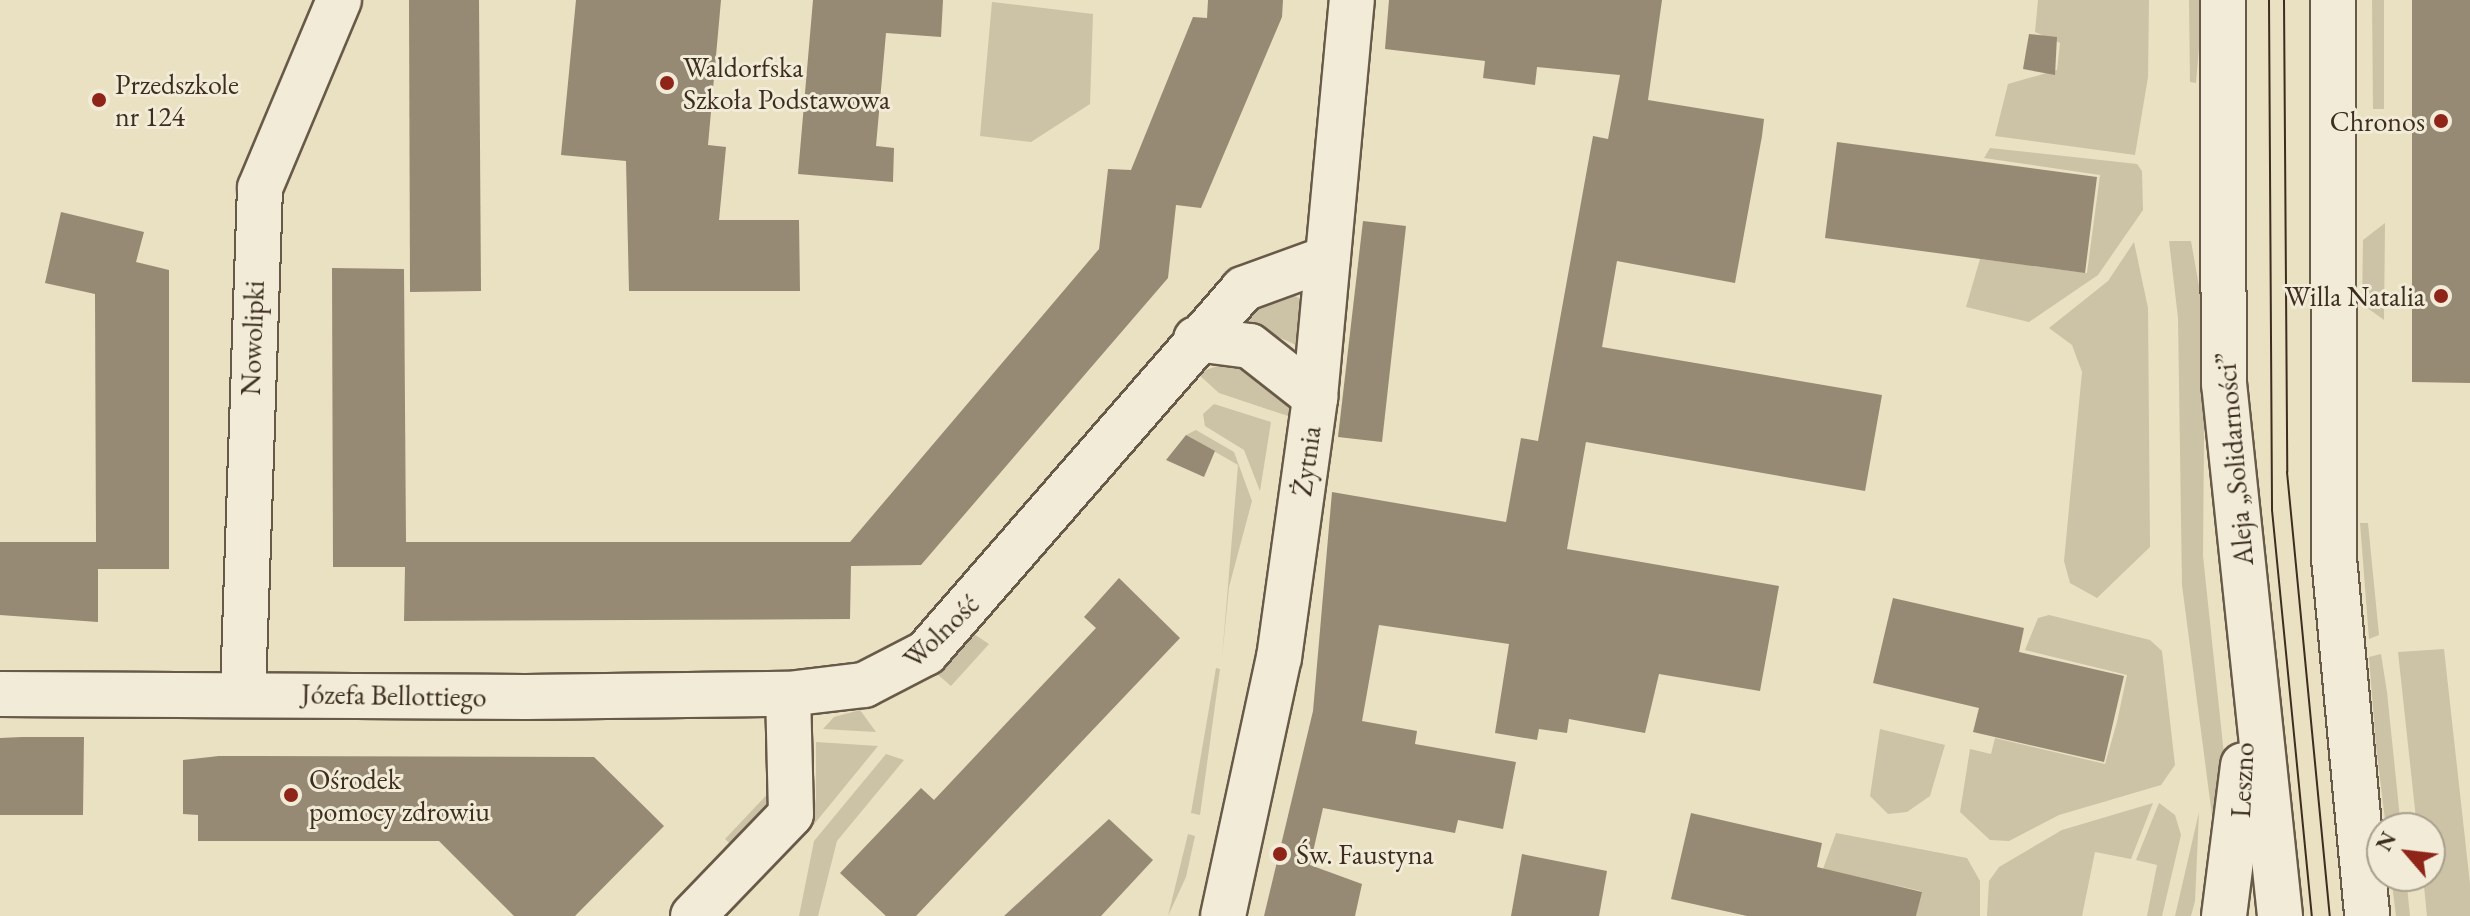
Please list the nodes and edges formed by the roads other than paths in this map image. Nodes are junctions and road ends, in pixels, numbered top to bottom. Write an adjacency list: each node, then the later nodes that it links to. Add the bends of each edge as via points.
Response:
1 (339, 0): 9 (street, Nowolipki, via 260,188)
2 (1352, 0): 5 (street, Żytnia)
3 (2223, 0): 8 (street, Aleja „Solidarności”, via 2224,383)
4 (2333, 0): 16 (street, via 2334,558)
5 (1328, 258): 6 (street, Wolność, via 1243,289); 7 (street, Żytnia)
6 (1196, 339): 7 (street, via 1250,346); 11 (street, Wolność, via 926,653 864,685)
7 (1315, 397): 13 (street, Żytnia, via 1279,658)
8 (2251, 643): 14 (street, Leszno, via 2239,841); 15 (street, Aleja „Solidarności”)
9 (243, 692): 10 (street, Józefa Bellottiego); 11 (street, Józefa Bellottiego)
10 (0, 694)
11 (788, 694): 12 (street, via 791,814)
12 (715, 908)
13 (1223, 916)
14 (2224, 916)
15 (2280, 916)
16 (2367, 916)

